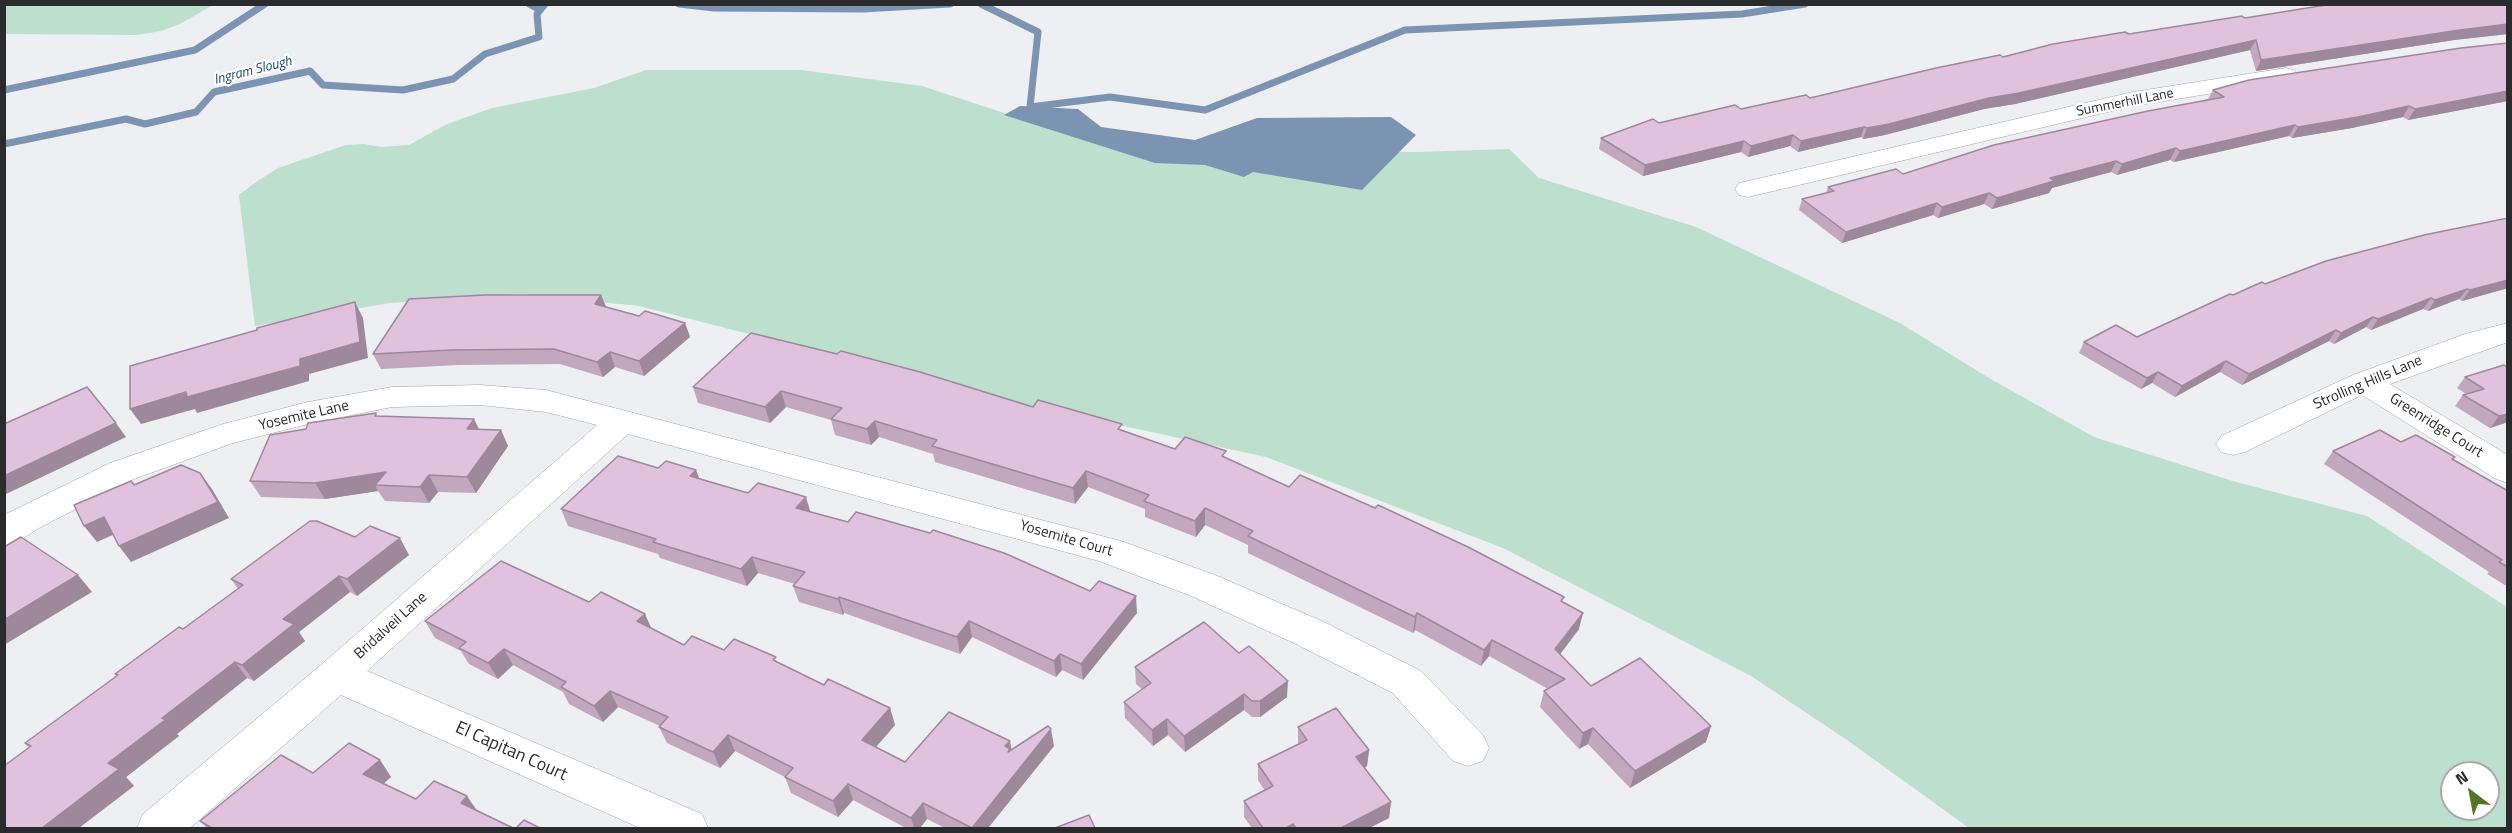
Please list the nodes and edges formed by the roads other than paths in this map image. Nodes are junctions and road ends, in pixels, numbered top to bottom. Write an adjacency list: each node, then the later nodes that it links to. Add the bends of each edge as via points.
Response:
1 (2305, 72): 2 (street, Summerhill Lane, via 2133,99)
2 (1748, 189)
3 (2508, 332): 4 (street, Strolling Hills Lane)
4 (2364, 382): 6 (street, Strolling Hills Lane); 7 (street, Greenridge Court)
5 (622, 421): 8 (street, Yosemite Lane, via 546,401 480,395 392,397 223,435 122,471); 9 (street, Bridalveil Lane); 10 (street, Yosemite Court, via 1107,550 1202,585 1407,682)
6 (2233, 444)
7 (2508, 471)
8 (4, 532)
9 (336, 675): 11 (street, Bridalveil Lane); 12 (street, El Capitan Court)
10 (1468, 748)
11 (159, 828)
12 (686, 828)

